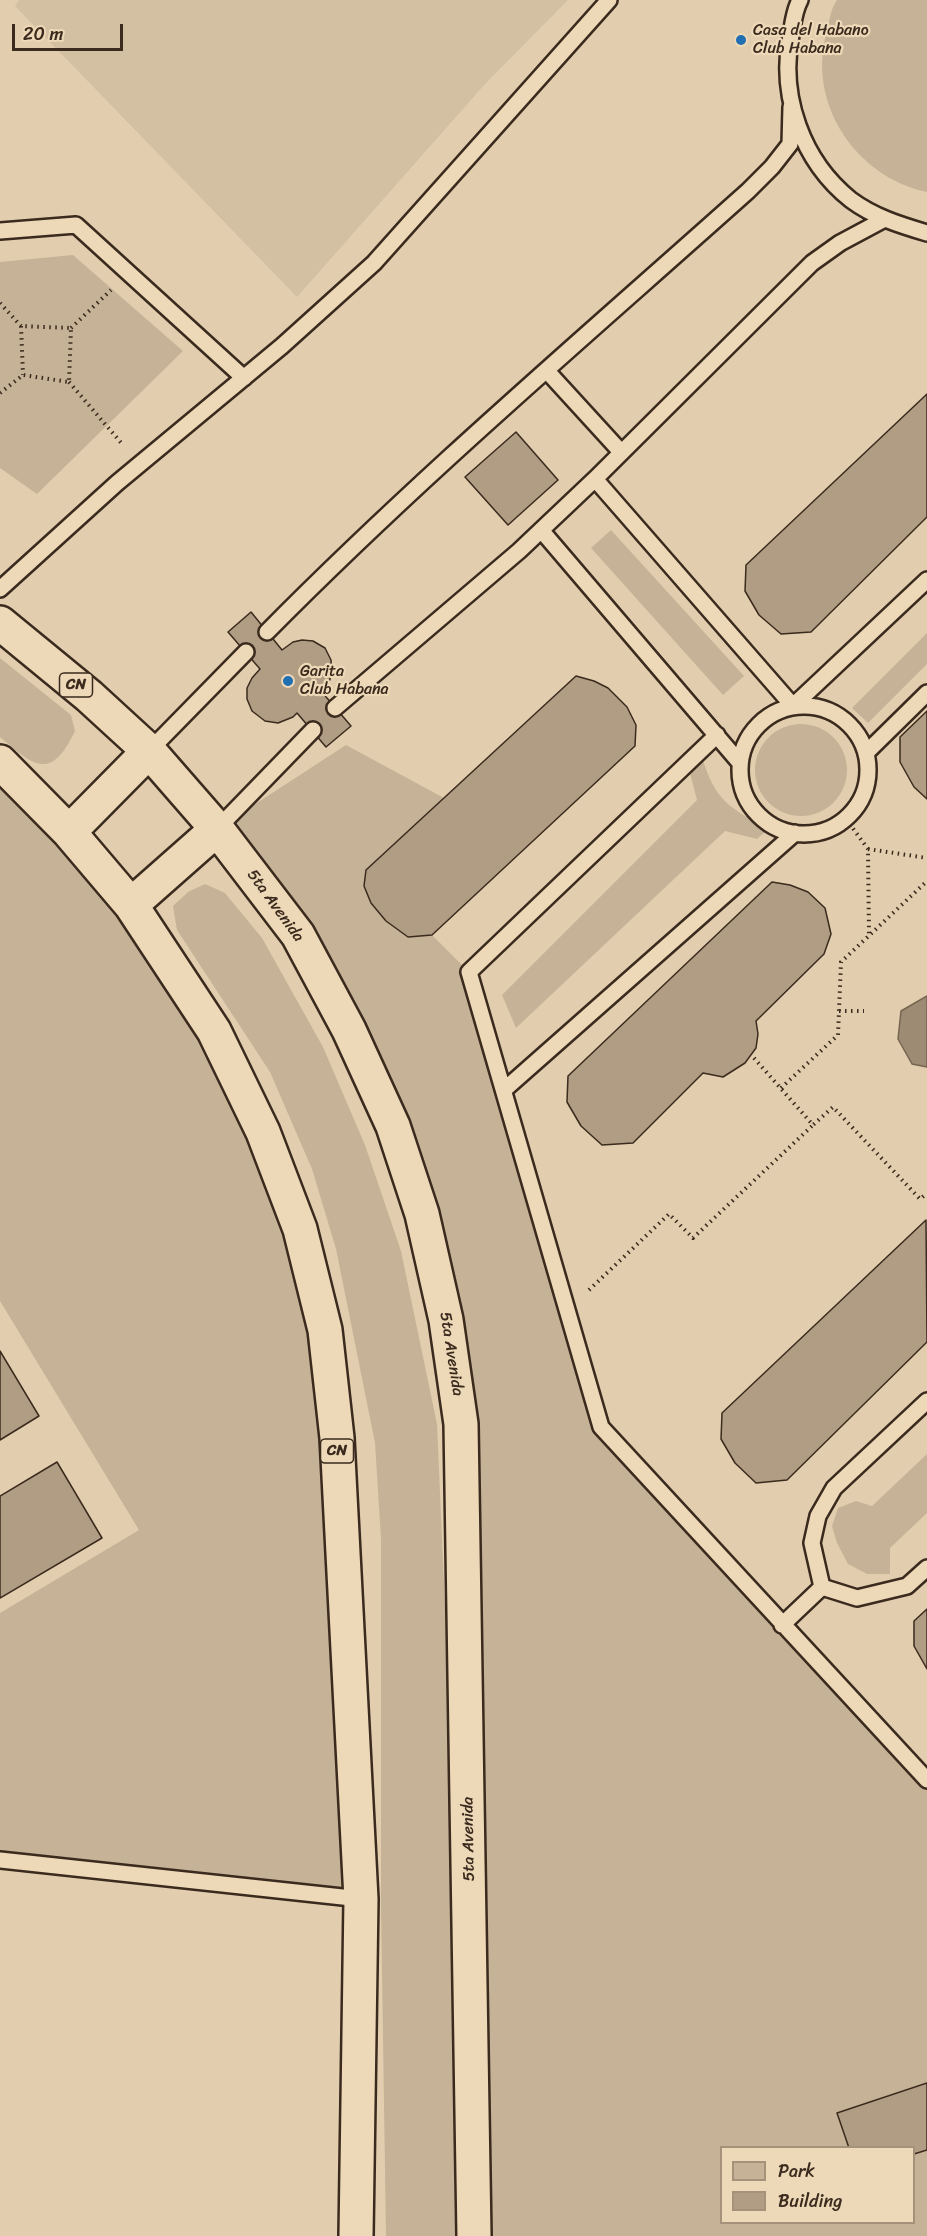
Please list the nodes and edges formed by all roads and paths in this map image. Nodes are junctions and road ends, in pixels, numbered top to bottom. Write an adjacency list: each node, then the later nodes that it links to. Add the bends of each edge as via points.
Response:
1 (609, 0): 13 (lane, via 374,263)
2 (800, 0): 3 (lane, via 786,57)
3 (791, 107): 4 (lane, via 804,142 825,174 851,200); 11 (lane, via 790,144 772,167)
4 (883, 219): 6 (lane); 16 (lane, via 812,263)
5 (0, 231): 7 (lane, via 76,225)
6 (927, 233)
7 (129, 273): 10 (path); 13 (lane)
8 (0, 303): 9 (path)
9 (21, 326): 10 (path); 12 (path)
10 (71, 328): 14 (path)
11 (547, 371): 16 (lane); 23 (lane)
12 (22, 375): 14 (path); 15 (path)
13 (244, 378): 17 (lane)
14 (69, 382): 17 (path)
15 (0, 393)
16 (621, 452): 18 (lane)
17 (139, 464): 21 (lane)
18 (595, 479): 19 (lane); 26 (lane)
19 (541, 530): 27 (lane); 29 (lane)
20 (927, 580): 26 (lane)
21 (0, 589)
22 (0, 622): 30 (highway, 5ta Avenida / CN)
23 (267, 632)
24 (246, 652): 30 (lane)
25 (927, 693): 31 (lane)
26 (793, 706): 31 (lane, via 809,705 841,718 854,730); 33 (lane, via 773,713 757,726 745,744)
27 (335, 708)
28 (313, 730): 35 (lane)
29 (717, 735): 33 (lane); 47 (lane, via 469,972)
30 (149, 751): 35 (highway, 5ta Avenida / CN); 36 (highway)
31 (866, 753): 34 (lane, via 867,785)
32 (0, 762): 36 (highway, CN)
33 (740, 764): 37 (lane, via 741,783 760,817)
34 (846, 819): 37 (lane, via 813,834); 38 (path)
35 (217, 829): 41 (highway); 59 (highway, 5ta Avenida / CN, via 298,935 349,1030 393,1126 422,1214 446,1320 461,1424)
36 (69, 832): 41 (highway, CN)
37 (795, 833): 47 (lane)
38 (868, 849): 39 (path); 42 (path)
39 (927, 858)
40 (927, 881): 42 (path)
41 (131, 905): 57 (highway, CN, via 214,1031 264,1132 300,1229 325,1330 337,1438)
42 (869, 936): 43 (path, via 841,962)
43 (839, 1011): 44 (path); 46 (path, via 838,1035)
44 (864, 1011)
45 (754, 1058): 46 (path)
46 (781, 1088): 48 (path)
47 (504, 1090): 50 (lane)
48 (813, 1125): 49 (path, via 833,1107 920,1199); 50 (path, via 693,1239 669,1214)
49 (927, 1193)
50 (566, 1311): 54 (lane, via 601,1428)
51 (927, 1401): 53 (lane, via 834,1488 818,1516 812,1543)
52 (927, 1568): 53 (lane, via 907,1586 857,1598)
53 (822, 1587): 54 (lane)
54 (782, 1625): 55 (lane)
55 (927, 1780)
56 (0, 1860): 57 (lane)
57 (361, 1899): 58 (highway, CN)
58 (356, 2236)
59 (474, 2236)

